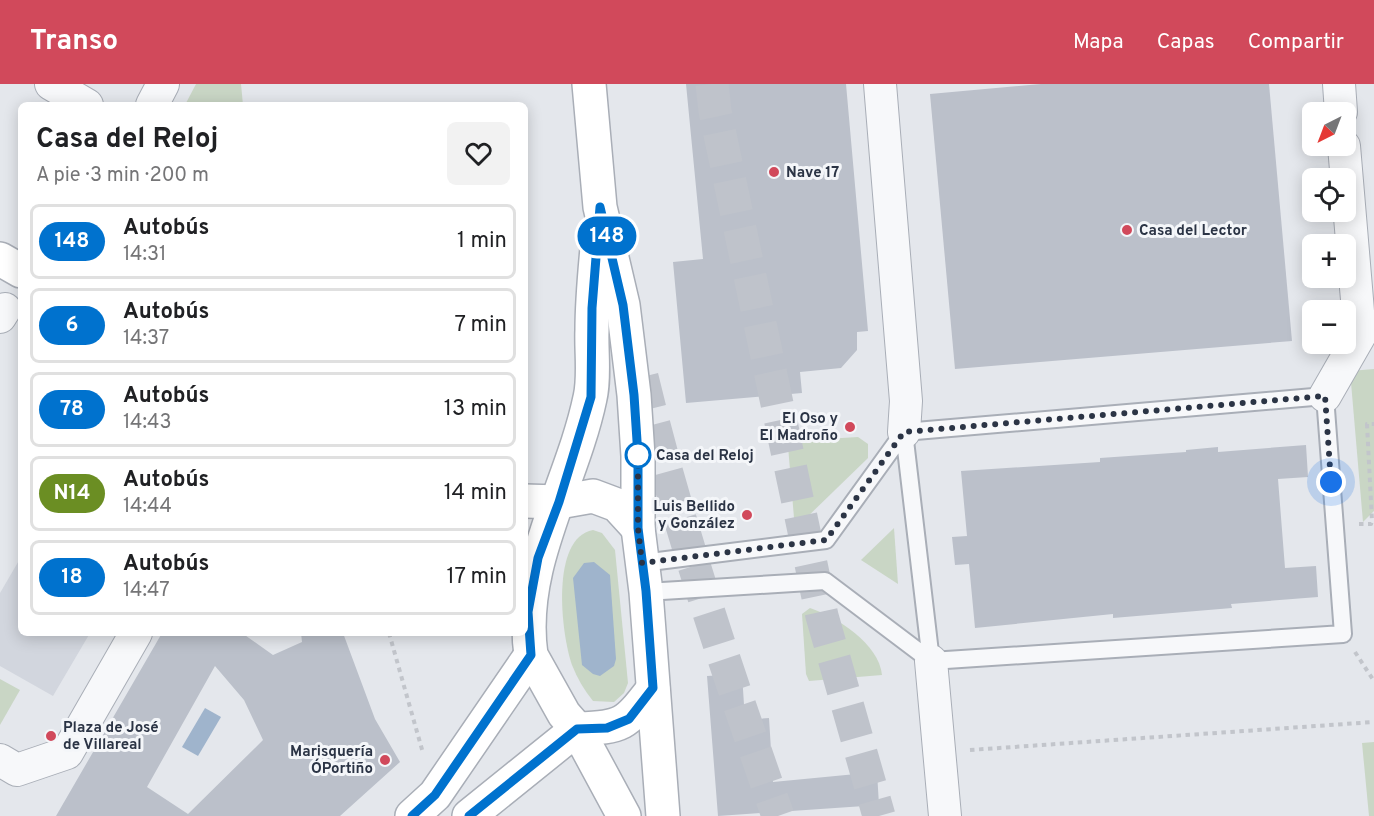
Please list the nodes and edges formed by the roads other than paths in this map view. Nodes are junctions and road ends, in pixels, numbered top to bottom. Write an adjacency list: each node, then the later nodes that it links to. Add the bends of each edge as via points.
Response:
1 (51, 84): 6 (street)
2 (163, 84): 7 (street)
3 (589, 84): 10 (street)
4 (879, 84): 14 (street, via 905,390)
5 (1339, 84): 8 (street)
6 (82, 102)
7 (154, 102)
8 (1340, 102)
9 (1345, 156): 13 (street, via 1360,335)
10 (600, 207): 16 (street, via 592,308 591,397); 17 (street, via 623,305 634,395)
11 (0, 259): 12 (street)
12 (18, 269)
13 (1325, 396): 14 (lane); 22 (lane, via 1343,634)
14 (904, 432): 18 (lane, via 826,540); 22 (lane)
15 (528, 501): 16 (street)
16 (559, 502): 17 (street, via 593,496 617,506); 19 (street, via 538,558)
17 (638, 528): 18 (street)
18 (644, 577): 22 (lane, via 825,581); 23 (street)
19 (528, 612)
20 (134, 636): 25 (street, via 67,753 17,770)
21 (523, 644): 24 (street); 26 (street, via 435,795)
22 (931, 661): 30 (street)
23 (653, 688): 24 (street, via 629,719 607,728); 29 (street)
24 (577, 729): 27 (street); 28 (street)
25 (0, 760)
26 (412, 816)
27 (469, 816)
28 (624, 816)
29 (663, 816)
30 (945, 816)

